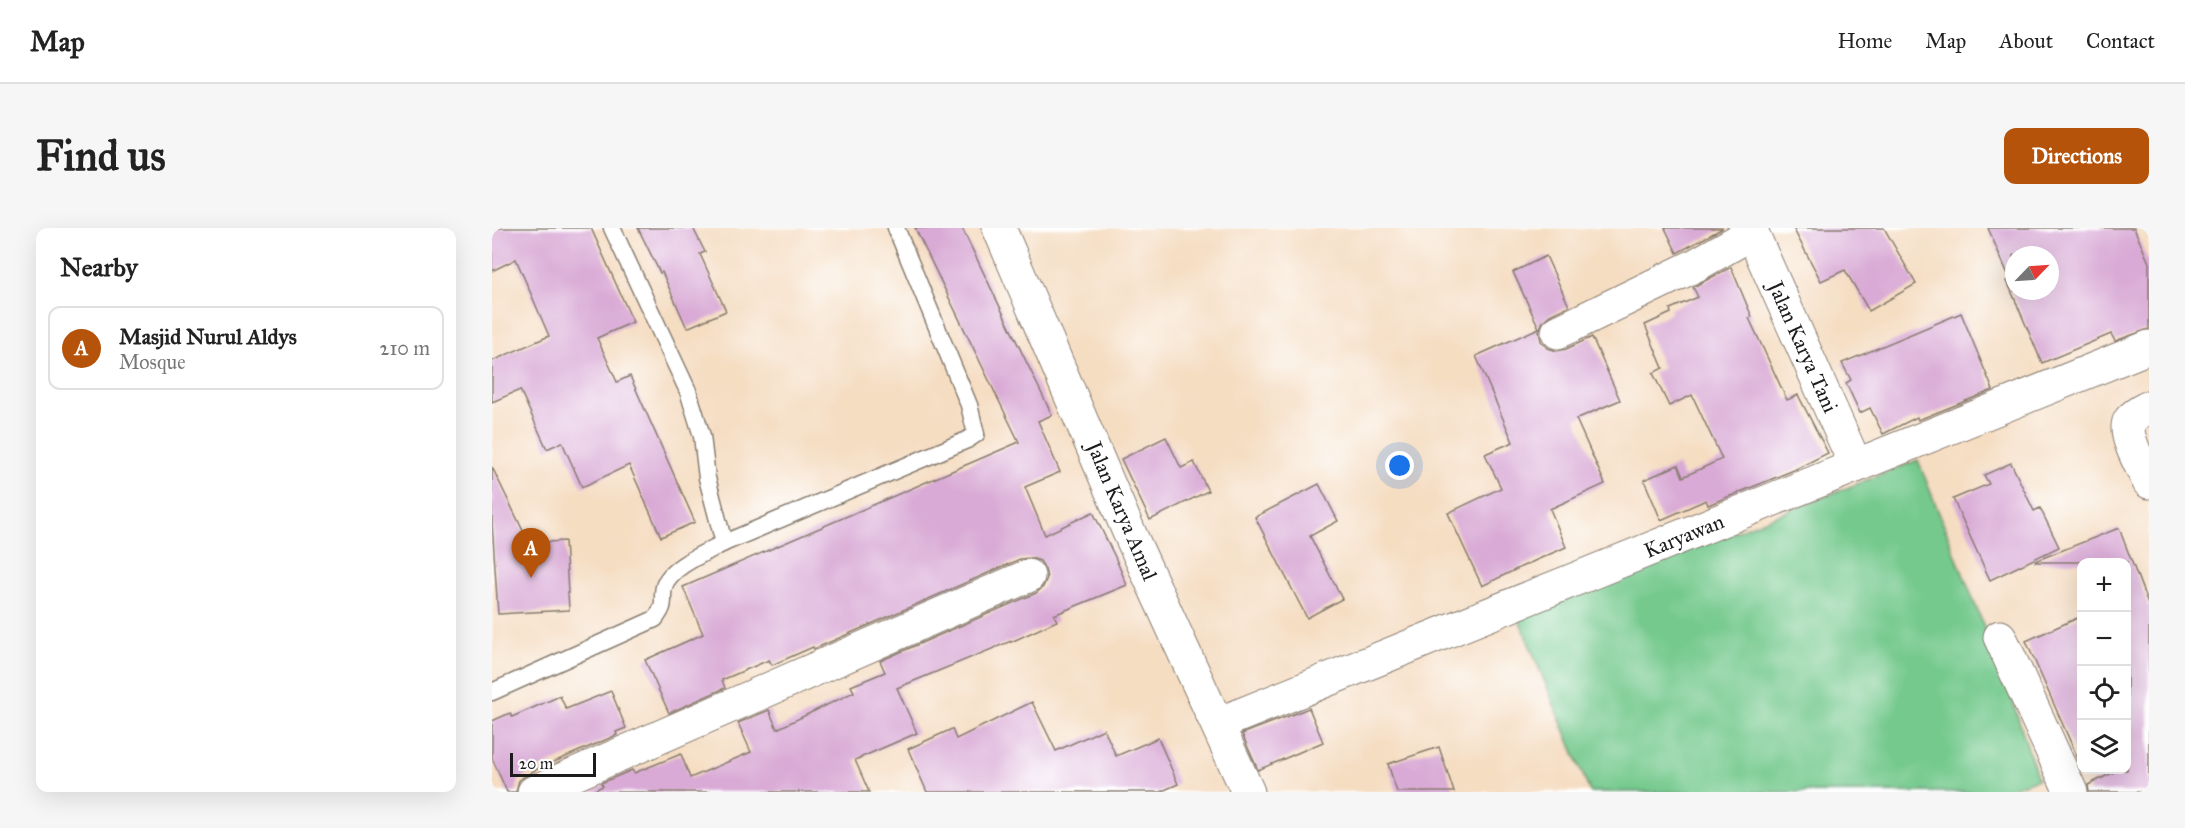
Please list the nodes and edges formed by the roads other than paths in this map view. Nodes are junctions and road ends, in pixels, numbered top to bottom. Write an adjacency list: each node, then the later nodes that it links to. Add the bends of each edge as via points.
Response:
1 (612, 228): 10 (lane, via 688,391 702,436 706,478)
2 (896, 228): 10 (lane, via 969,405 975,434)
3 (999, 228): 14 (street, Jalan Karya Amal, via 1129,532)
4 (1751, 230): 5 (street, via 1696,265); 8 (street, Jalan Karya Tani)
5 (1558, 332)
6 (2149, 347): 8 (street, Karyawan)
7 (2149, 407): 9 (street, via 2130,420 2127,427)
8 (1856, 466): 14 (street, Karyawan)
9 (2149, 482)
10 (724, 543): 13 (lane, via 685,563 671,575 664,586 656,619)
11 (1028, 576): 15 (street)
12 (2001, 637): 17 (street)
13 (492, 692)
14 (1218, 724): 16 (street, Jalan Karya Amal)
15 (534, 792)
16 (1248, 792)
17 (2071, 792)

